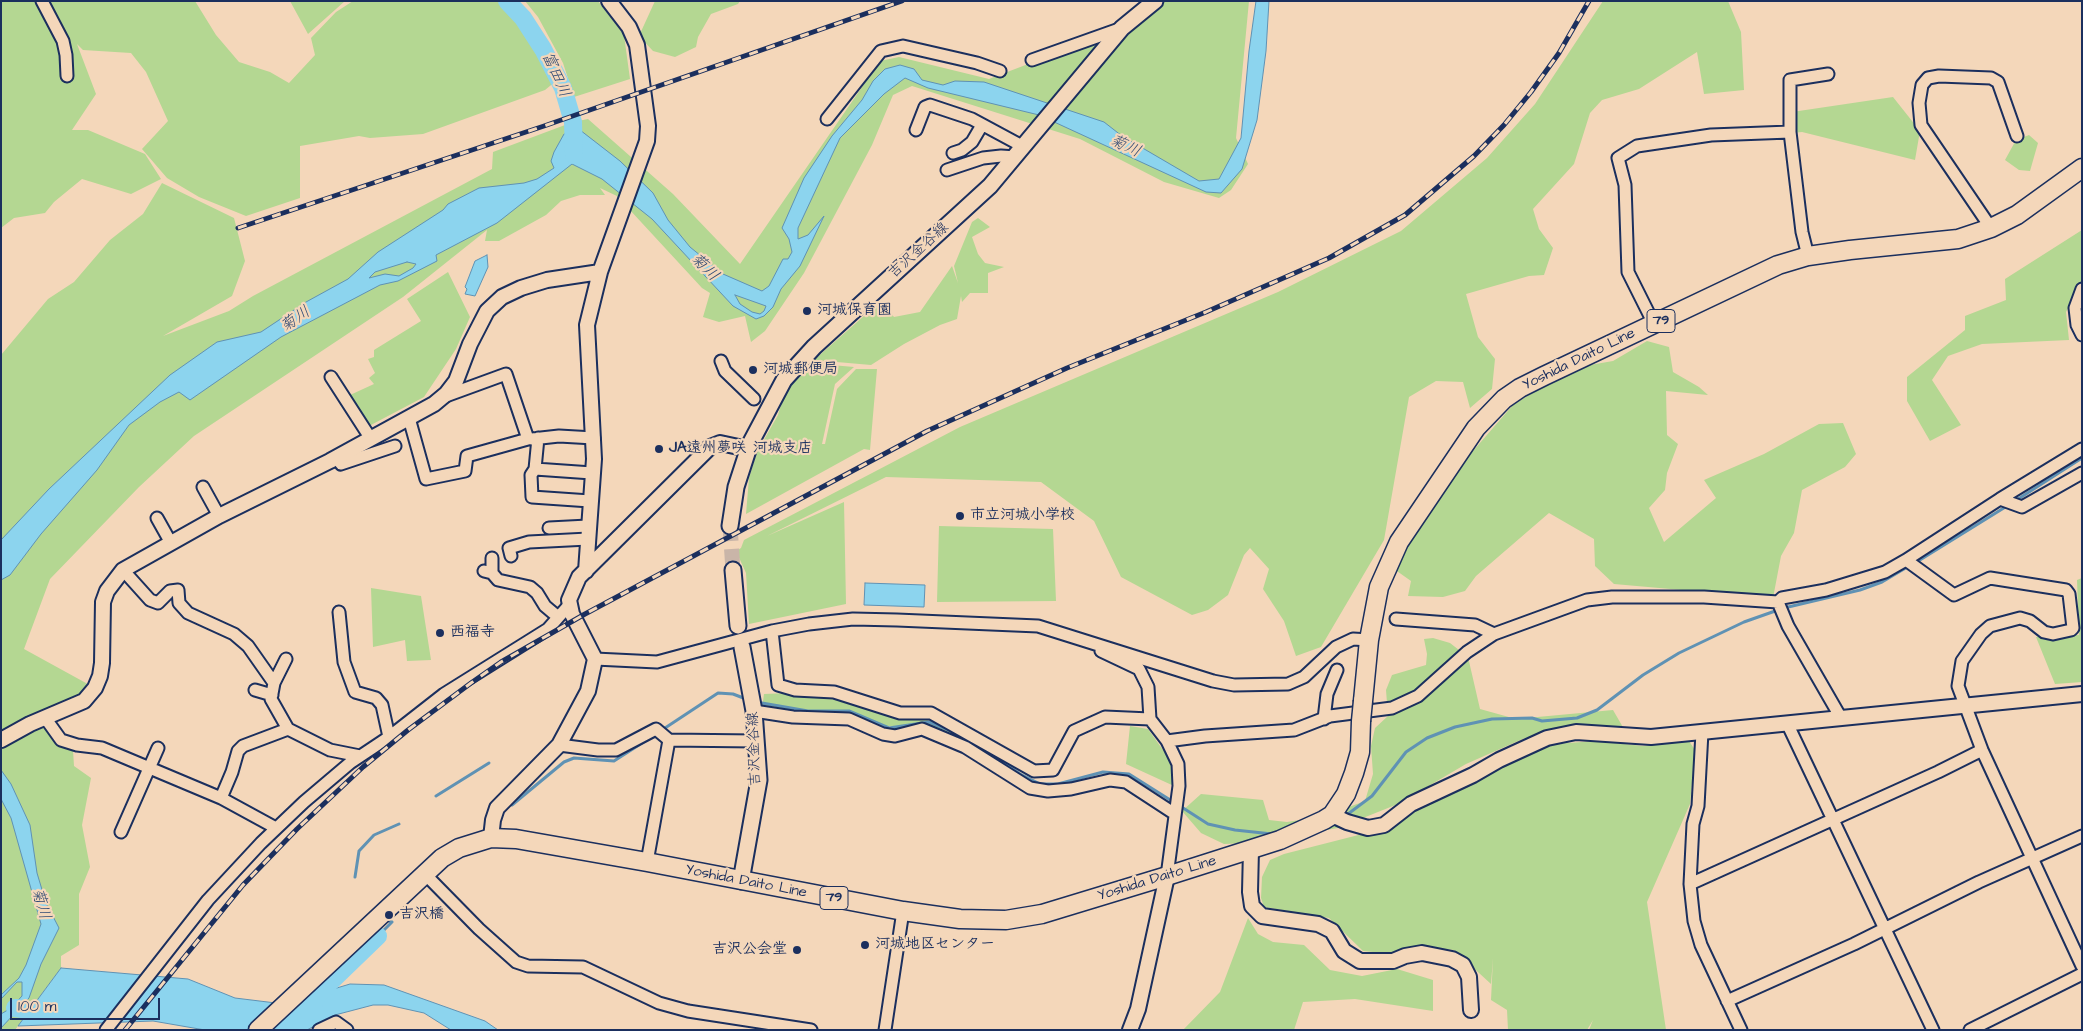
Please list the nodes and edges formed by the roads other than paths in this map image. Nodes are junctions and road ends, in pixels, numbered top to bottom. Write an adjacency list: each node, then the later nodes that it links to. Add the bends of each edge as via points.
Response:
1 (42, 1): 8 (street, via 63,41)
2 (609, 1): 20 (street, via 629,27 636,45 648,126 647,141)
3 (1155, 1): 4 (main road, 吉沢金谷線)
4 (1122, 28): 5 (street); 14 (main road, 吉沢金谷線)
5 (1032, 60)
6 (1000, 71): 9 (street, via 903,46 882,51)
7 (1828, 74): 12 (street, via 1790,80)
8 (68, 76)
9 (827, 119)
10 (982, 125): 11 (street, via 930,105 925,107); 14 (street); 15 (street, via 972,142)
11 (916, 130)
12 (1790, 132): 19 (street); 22 (street, via 1702,136 1637,146 1618,158 1625,185 1628,272)
13 (2018, 136): 18 (street, via 1998,82 1991,78 1934,77 1922,85 1919,102 1921,125)
14 (1022, 149): 17 (street); 33 (main road, 吉沢金谷線, via 990,186 814,347 784,380)
15 (952, 153)
16 (2082, 168): 18 (main road, Yoshida Daito Line / 79, via 2018,215)
17 (948, 170)
18 (1992, 228): 19 (main road, Yoshida Daito Line / 79, via 1958,239)
19 (1808, 256): 22 (main road, Yoshida Daito Line / 79, via 1778,265)
20 (600, 272): 26 (street, via 547,280 502,297 487,311 456,381); 30 (street, via 587,325)
21 (2082, 289): 23 (street, via 2075,308)
22 (1654, 324): 63 (main road, Yoshida Daito Line / 79, via 1520,388 1490,412 1399,542 1380,586)
23 (2082, 336)
24 (721, 361): 27 (street, via 725,371)
25 (331, 377): 31 (street)
26 (443, 397): 28 (street); 29 (street, via 506,374)
27 (754, 399)
28 (409, 418): 29 (street, via 426,480 465,471 467,456); 31 (street)
29 (533, 438): 30 (street); 36 (street)
30 (594, 438): 38 (street)
31 (370, 439): 35 (street)
32 (396, 446): 35 (street, via 341,464)
33 (748, 449): 44 (main road, 吉沢金谷線, via 736,487); 53 (street, via 720,444 710,447)
34 (2082, 450): 40 (street)
35 (337, 457): 42 (street)
36 (535, 469): 38 (street); 41 (street, via 531,475 532,497)
37 (2082, 472): 40 (street, via 2022,507)
38 (592, 473): 41 (street)
39 (204, 487): 42 (street)
40 (2000, 499): 50 (street)
41 (590, 501): 46 (street)
42 (219, 516): 47 (street)
43 (157, 518): 47 (street)
44 (730, 526)
45 (549, 528): 46 (street)
46 (588, 533): 48 (street, via 529,542 509,548); 53 (street)
47 (171, 543): 51 (street)
48 (511, 556)
49 (492, 558): 57 (street, via 488,572 498,580 530,587)
50 (1910, 564): 55 (street, via 1826,590 1782,598); 72 (street, via 1954,595 1990,578 2066,590 2068,594 2074,628 2071,630 2053,634 2044,632 2020,618 1990,626 1981,634 1962,661 1958,686)
51 (124, 570): 68 (street, via 150,600 158,603 170,591 178,590 179,603 188,613 237,637 248,646); 75 (street, via 107,591 103,602 102,663 95,688 84,701)
52 (733, 570): 59 (main road)
53 (586, 571): 54 (street, via 571,592)
54 (570, 604): 57 (street); 66 (street)
55 (1780, 606): 61 (street, via 1704,597 1612,597 1587,600); 74 (street)
56 (339, 612): 82 (street, via 344,662 355,692 376,698 382,705)
57 (558, 617): 82 (street, via 548,629 444,694)
58 (1396, 619): 61 (street, via 1475,625)
59 (738, 626)
60 (772, 631): 62 (street, via 853,619 1038,626); 66 (street, via 656,662); 76 (street, via 778,685 795,690 834,692 900,713 931,713 1034,771 1053,770 1074,731 1105,716)
61 (1494, 634): 77 (street, via 1467,652 1418,696 1392,708)
62 (1082, 638): 63 (street, via 1195,677 1234,685 1288,684 1304,677 1336,648 1353,639); 76 (street, via 1091,646 1139,669 1148,687)
63 (1369, 640): 93 (main road, Yoshida Daito Line / 79, bridge, via 1360,752 1346,794)
64 (742, 647): 73 (main road, 吉沢金谷線)
65 (286, 659): 68 (street)
66 (594, 659): 86 (street, via 588,692)
67 (1337, 670): 77 (street, via 1327,694)
68 (274, 683): 71 (street)
69 (255, 690): 71 (street)
70 (2082, 694): 72 (street)
71 (272, 695): 79 (street, via 271,699)
72 (1964, 705): 74 (street); 88 (street)
73 (754, 710): 84 (main road, 吉沢金谷線); 92 (street, via 793,717 849,719 895,736 922,729 965,746 1030,788 1048,791 1110,780 1126,782)
74 (1841, 718): 78 (street)
75 (46, 719): 83 (street); 90 (street, via 61,740 102,748)
76 (1150, 719): 85 (street)
77 (1324, 719): 85 (street, via 1294,730)
78 (1787, 723): 80 (street); 94 (street)
79 (288, 729): 89 (street, via 330,750); 91 (street, via 243,746 238,751)
80 (1702, 732): 93 (street, via 1634,738 1576,732 1547,738 1411,804 1384,825 1368,828); 105 (street)
81 (663, 735): 84 (street); 86 (street, via 616,750); 101 (street)
82 (389, 737): 89 (street)
83 (1, 740)
84 (756, 741): 104 (main road, 吉沢金谷線, via 759,780)
85 (1167, 741): 92 (street, via 1178,764)
86 (559, 745): 98 (street, via 497,808)
87 (158, 748): 90 (street)
88 (1982, 750): 94 (street); 100 (street)
89 (360, 756): 95 (street)
90 (149, 768): 91 (street); 96 (street)
91 (221, 798): 95 (street)
92 (1175, 812): 103 (street)
93 (1332, 815): 99 (main road, Yoshida Daito Line / 79, via 1310,828)
94 (1833, 818): 105 (street); 107 (street)
95 (276, 828): 112 (street, via 208,900)
96 (121, 832)
97 (2082, 836): 100 (street)
98 (491, 838): 101 (main road, Yoshida Daito Line / 79, via 516,839); 102 (main road, Yoshida Daito Line / 79, via 459,848)
99 (1251, 849): 103 (main road, Yoshida Daito Line / 79); 111 (street, via 1252,906 1262,916 1318,924 1332,931 1344,951 1360,961 1393,961 1422,953 1452,958 1463,965 1469,977)
100 (2032, 859): 107 (street); 108 (street)
101 (647, 862): 104 (main road, Yoshida Daito Line / 79)
102 (424, 872): 113 (main road, Yoshida Daito Line / 79); 116 (street, via 516,962 528,966 583,967 659,1003 688,1011)
103 (1167, 876): 106 (main road, Yoshida Daito Line / 79, via 1042,914 1006,920 960,919); 118 (street, via 1138,1009)
104 (741, 881): 106 (main road, Yoshida Daito Line / 79)
105 (1690, 884): 110 (street, via 1701,945)
106 (903, 911): 117 (street)
107 (1885, 928): 110 (street); 120 (street)
108 (2082, 966)
109 (2082, 974): 121 (street)
110 (1727, 1001): 119 (street)
111 (1471, 1010)
112 (106, 1030)
113 (258, 1030)
114 (319, 1030): 115 (street, via 336,1022)
115 (347, 1030)
116 (811, 1030)
117 (885, 1030)
118 (1130, 1030)
119 (1741, 1030)
120 (1933, 1030)
121 (1970, 1030)

